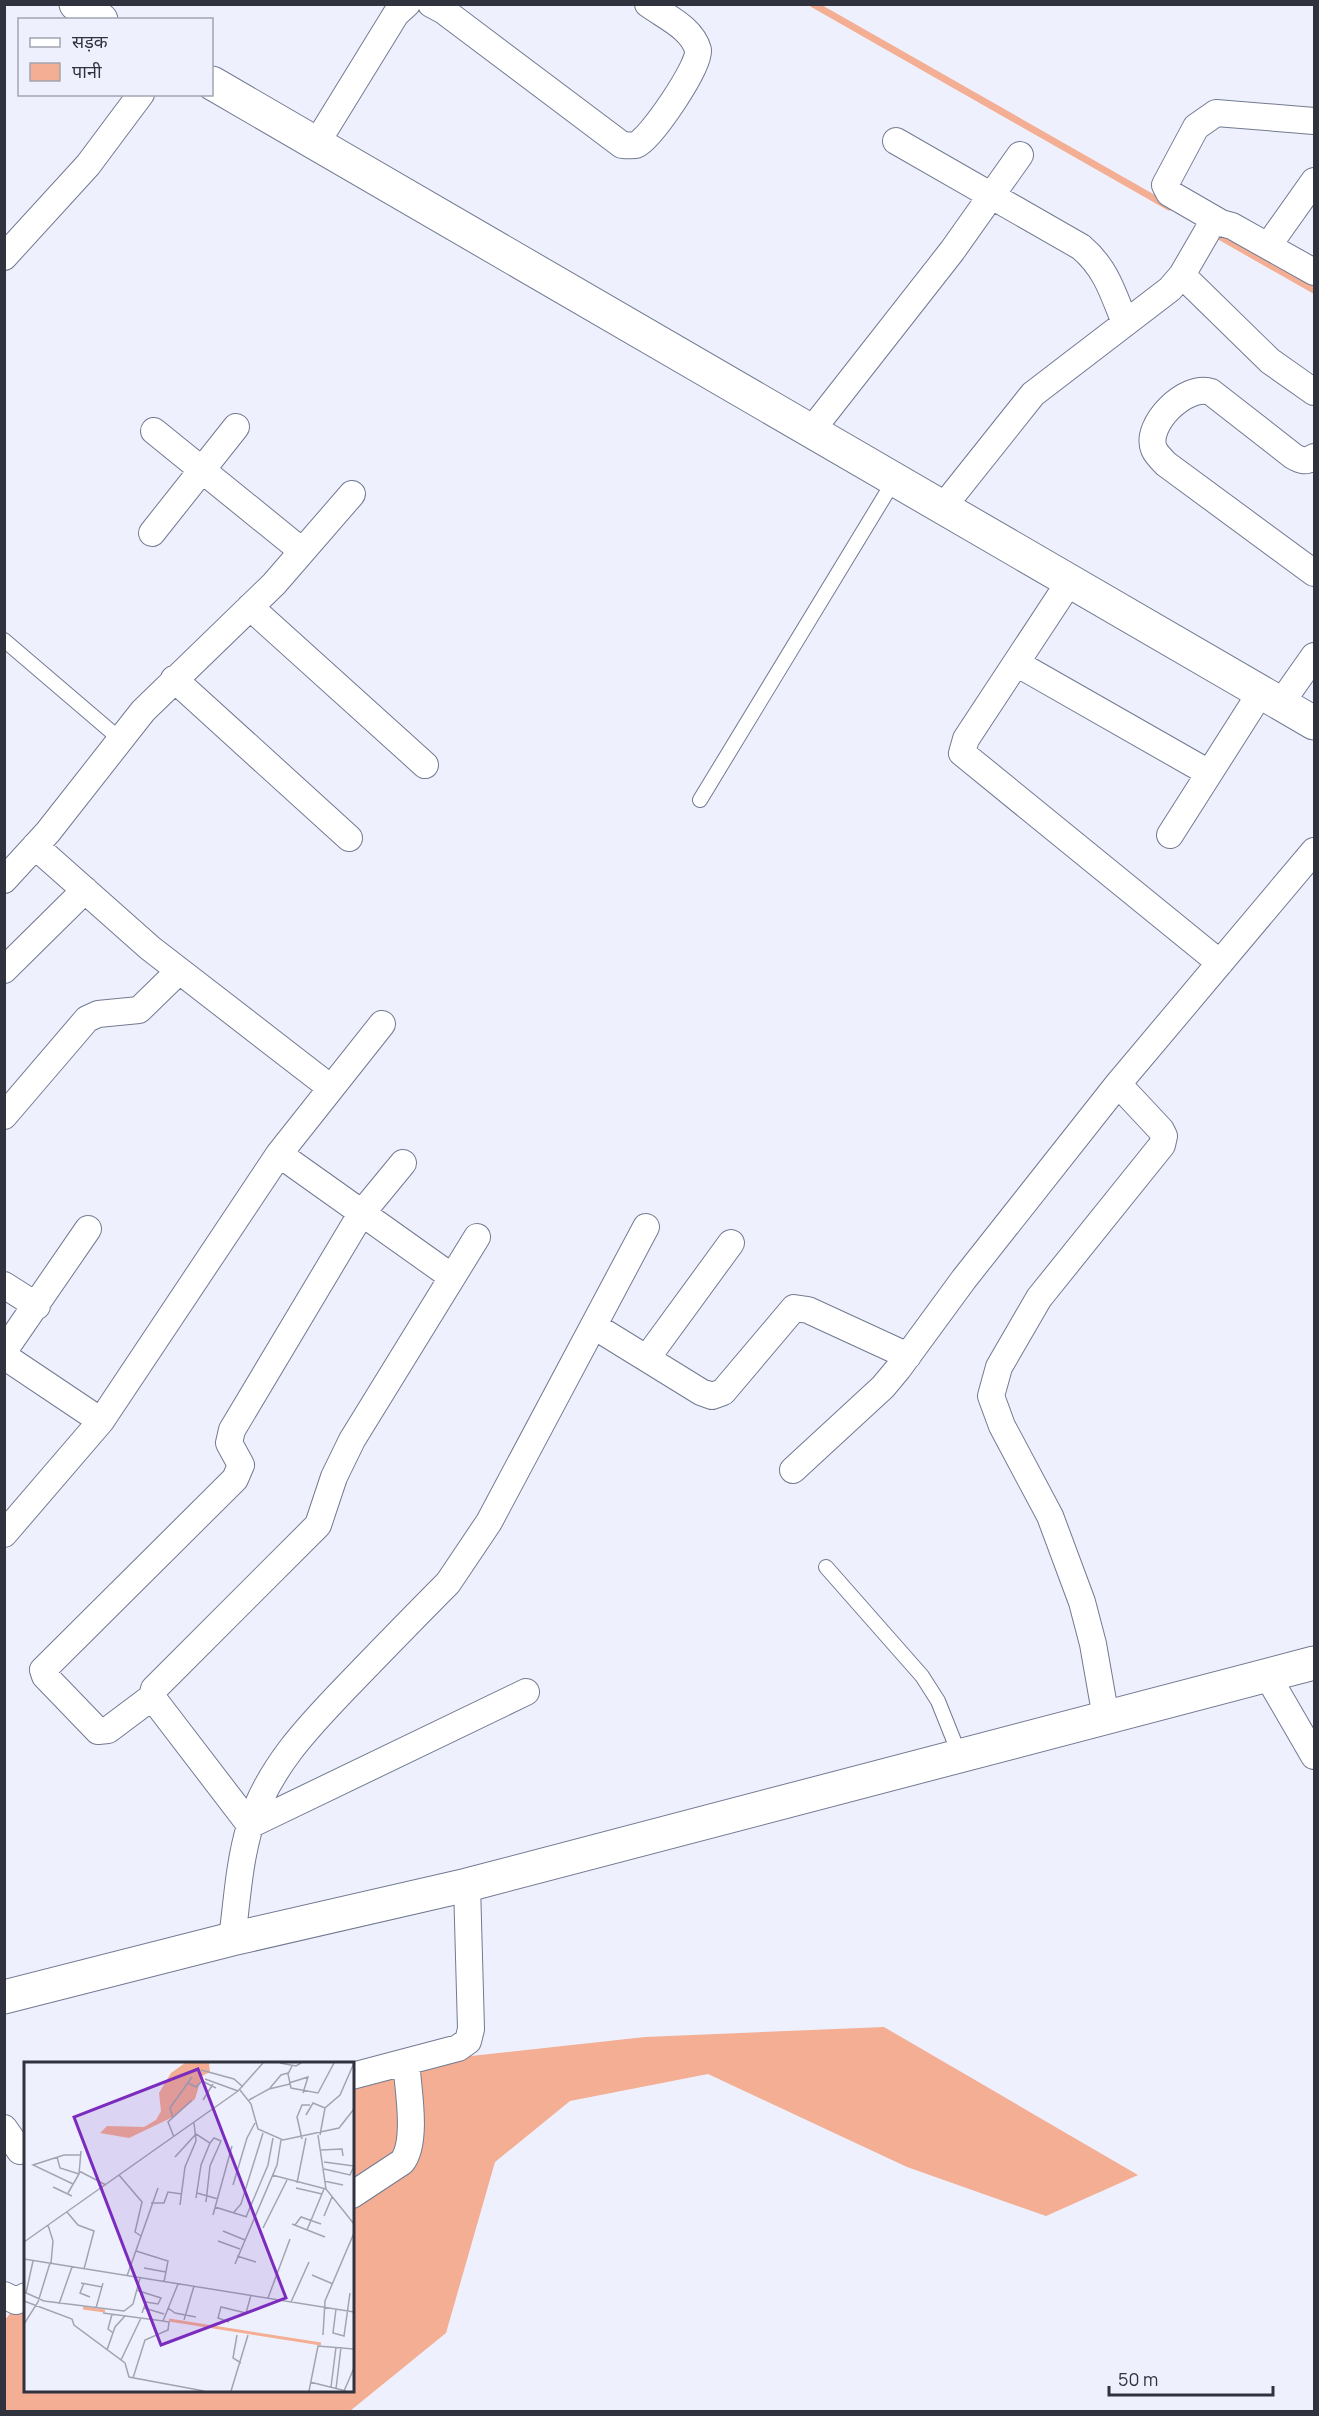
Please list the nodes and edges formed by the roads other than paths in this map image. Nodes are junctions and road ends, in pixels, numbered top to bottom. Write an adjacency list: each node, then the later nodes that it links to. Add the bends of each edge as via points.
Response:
1 (76, 4): 5 (street)
2 (407, 4): 10 (street, via 396,14)
3 (431, 4): 4 (street, via 622,145 636,145 650,133 699,54 694,39 683,28)
4 (648, 4)
5 (98, 18)
6 (213, 84): 10 (street)
7 (140, 96): 16 (street, via 88,165)
8 (1314, 121): 14 (street, via 1216,113 1196,127 1165,184 1169,193)
9 (896, 141): 13 (street)
10 (316, 144): 23 (street)
11 (1020, 155): 13 (street)
12 (1314, 181): 15 (street)
13 (992, 194): 19 (street, via 1097,260); 23 (street)
14 (1212, 229): 15 (street); 18 (street)
15 (1268, 246): 17 (street)
16 (4, 257)
17 (1314, 272)
18 (1182, 275): 19 (street, via 1170,289); 20 (street, via 1270,362)
19 (1125, 322): 28 (street, via 1023,405)
20 (1314, 392)
21 (236, 427): 25 (street)
22 (154, 431): 25 (street)
23 (811, 431): 26 (street)
24 (1314, 457): 31 (street, via 1301,461 1204,390 1186,393 1175,402 1155,429 1152,440 1154,450 1166,464)
25 (203, 471): 29 (street); 30 (street)
26 (895, 479): 28 (street); 43 (lane)
27 (352, 494): 30 (street)
28 (944, 507): 32 (street)
29 (152, 533)
30 (302, 551): 33 (street)
31 (1314, 573)
32 (1070, 581): 36 (street); 38 (street)
33 (250, 608): 37 (street); 41 (street)
34 (4, 640): 40 (lane)
35 (1314, 656): 38 (street)
36 (1016, 663): 42 (street); 50 (street, via 966,740 964,756)
37 (174, 679): 40 (street); 45 (street)
38 (1271, 697): 39 (street); 42 (street)
39 (1314, 723)
40 (121, 740): 46 (street)
41 (424, 765)
42 (1209, 773): 44 (street)
43 (700, 800)
44 (1170, 835)
45 (349, 838)
46 (35, 846): 48 (street); 49 (street)
47 (1314, 851): 50 (street)
48 (4, 880)
49 (85, 890): 51 (street); 52 (street)
50 (1220, 963): 54 (street)
51 (4, 970)
52 (179, 971): 55 (street); 56 (street, via 139,1010 98,1014 87,1019)
53 (382, 1024): 55 (street)
54 (1118, 1084): 70 (street); 80 (street, via 1161,1130 1162,1145 1039,1298 999,1367 992,1396 1002,1426 1050,1516 1082,1602)
55 (331, 1088): 57 (street)
56 (4, 1116)
57 (279, 1154): 59 (street); 72 (street)
58 (403, 1163): 59 (street)
59 (360, 1214): 64 (street); 79 (street, via 232,1430 229,1443 241,1465 235,1479 43,1670 98,1731 108,1730)
60 (646, 1227): 67 (street)
61 (88, 1229): 66 (street)
62 (477, 1237): 64 (street)
63 (731, 1243): 71 (street)
64 (452, 1277): 79 (street, via 352,1440 318,1525 154,1689)
65 (4, 1286): 66 (street)
66 (38, 1306): 68 (street)
67 (594, 1326): 71 (street); 83 (street, via 466,1558 448,1583 293,1744)
68 (4, 1351)
69 (4, 1356): 72 (street)
70 (908, 1356): 71 (street, via 799,1307 787,1314 718,1395 701,1392); 73 (street, via 883,1387)
71 (647, 1358)
72 (101, 1421): 74 (street)
73 (793, 1470)
74 (4, 1534)
75 (826, 1567): 81 (lane, via 922,1676 938,1701)
76 (1314, 1663): 77 (street)
77 (1267, 1676): 80 (street); 82 (street)
78 (526, 1692): 83 (street)
79 (152, 1697): 83 (street)
80 (1106, 1718): 81 (street)
81 (960, 1756): 84 (street)
82 (1314, 1756)
83 (250, 1825): 85 (street)
84 (467, 1885): 85 (street); 87 (street, via 471,2036 458,2048)
85 (232, 1939): 86 (street)
86 (4, 1997)
87 (406, 2062): 88 (street); 91 (street, via 411,2138 408,2155)
88 (354, 2075)
89 (4, 2128): 90 (street)
90 (17, 2153)
91 (354, 2194)
92 (4, 2295): 93 (street, via 16,2301)
93 (24, 2297)

